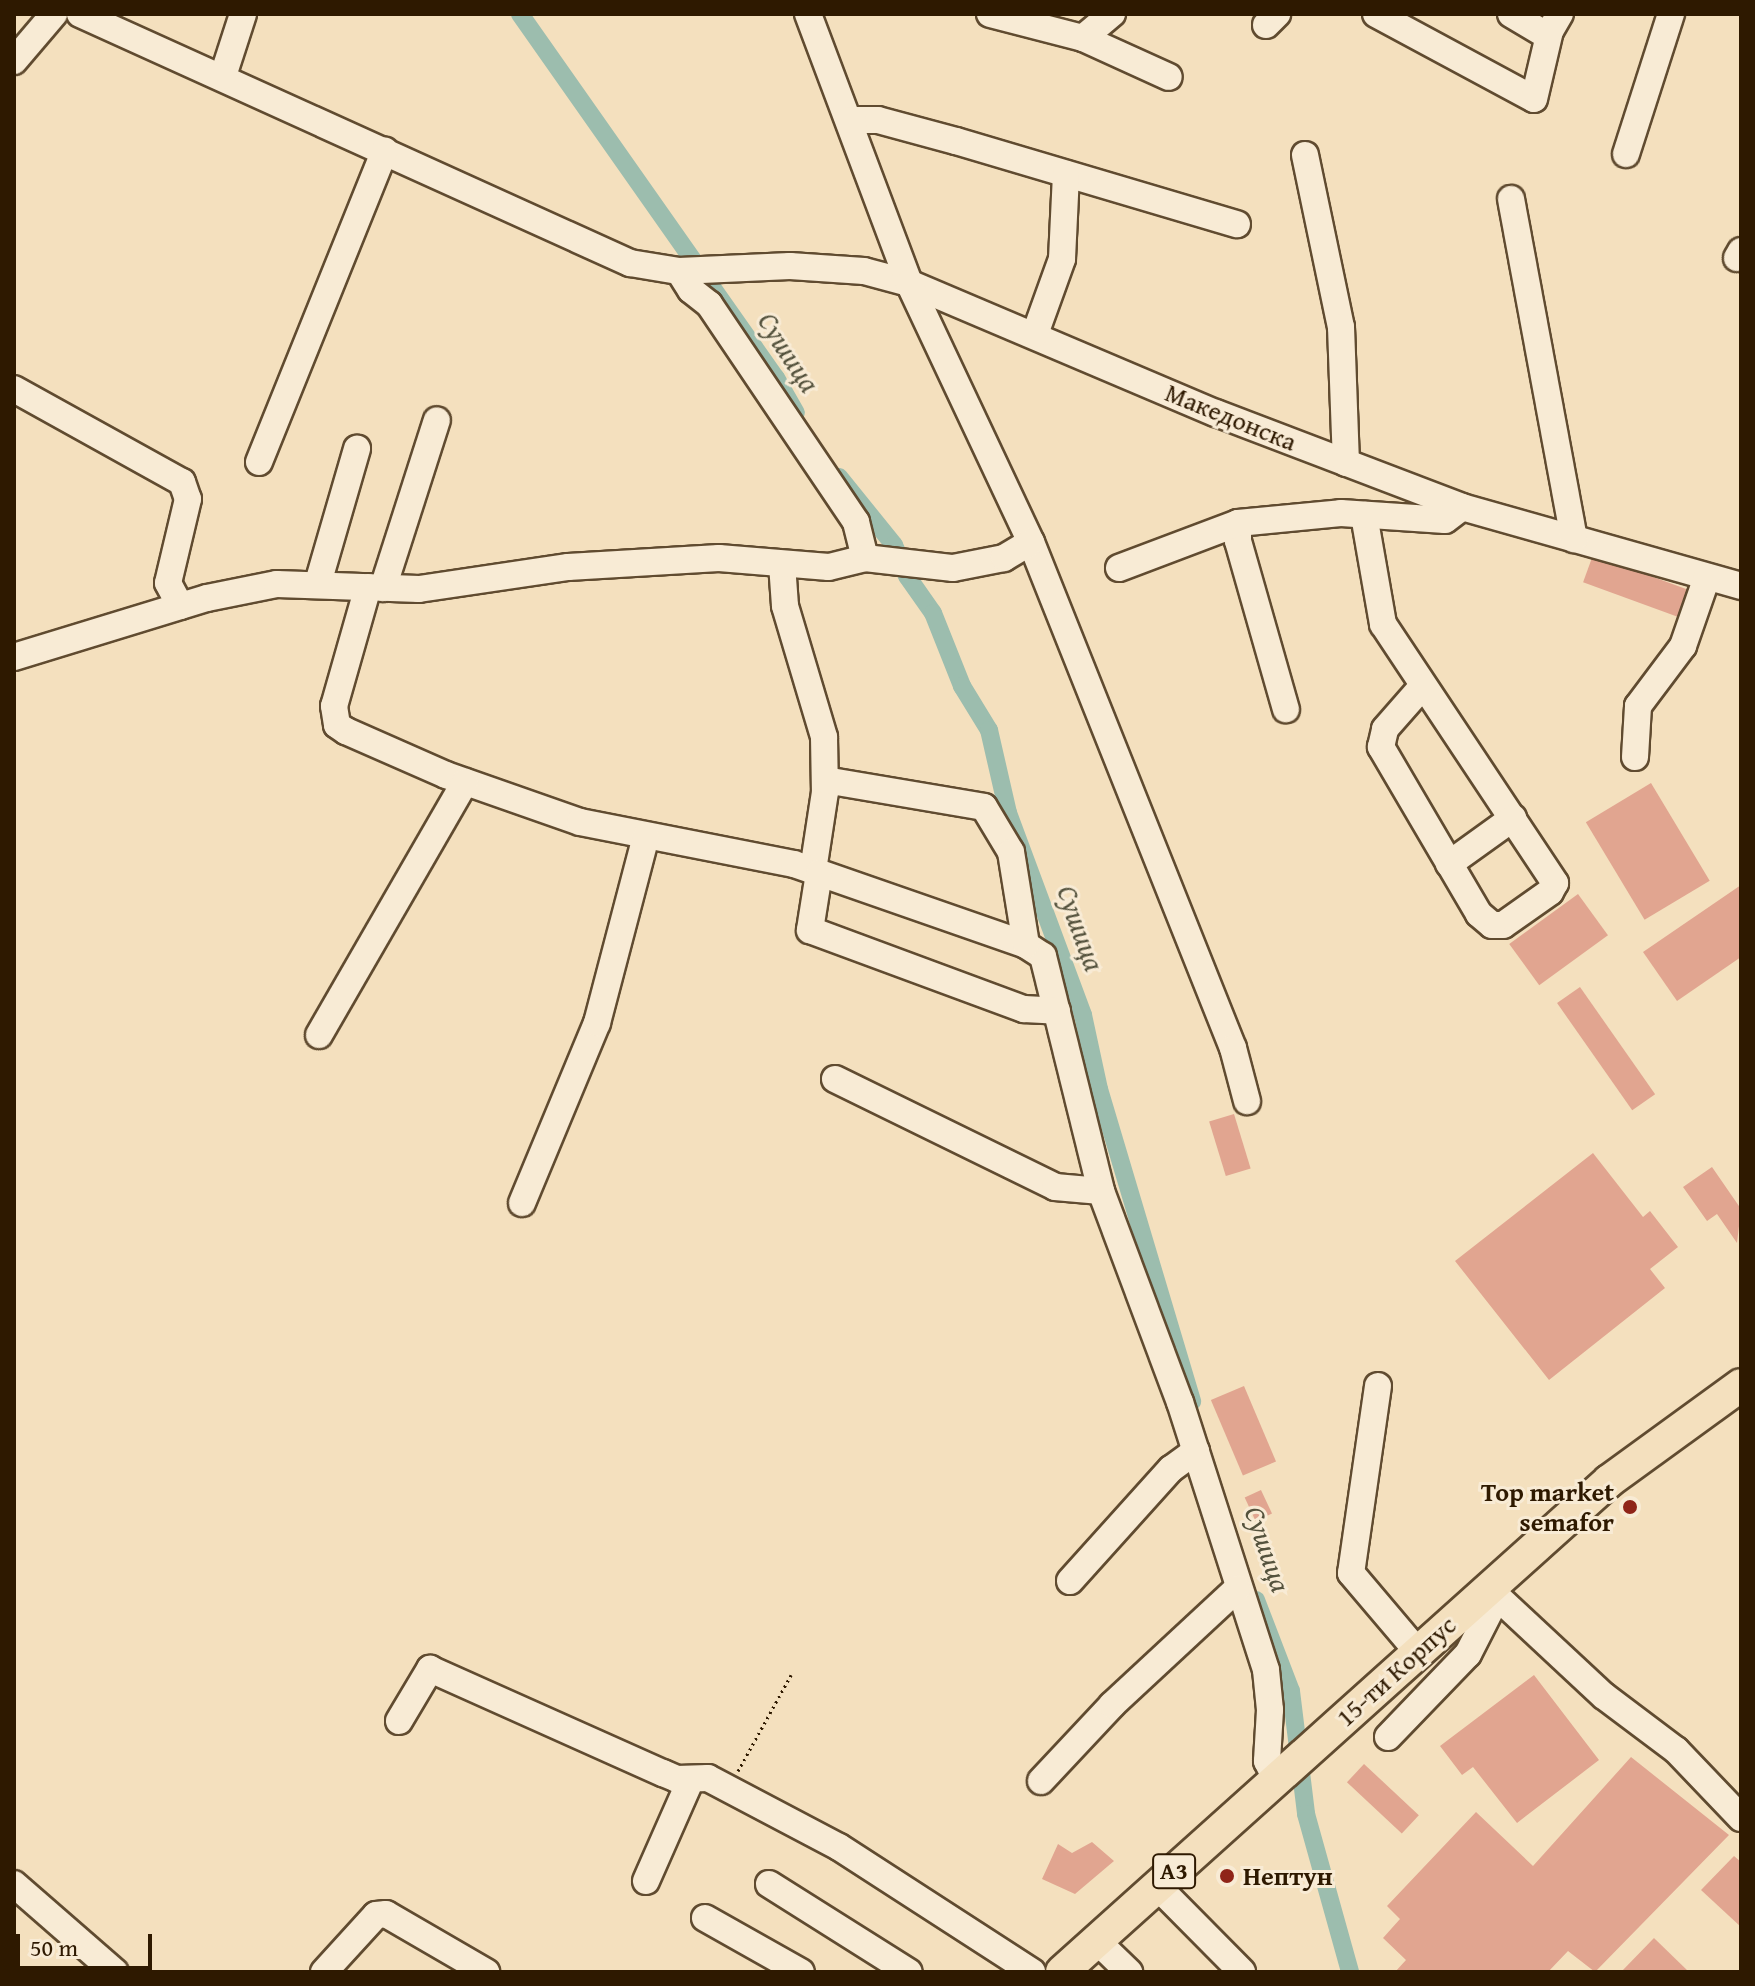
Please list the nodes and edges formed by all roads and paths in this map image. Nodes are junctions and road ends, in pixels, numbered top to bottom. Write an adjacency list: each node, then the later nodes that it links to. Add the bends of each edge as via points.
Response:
1 (54, 14): 12 (street)
2 (80, 14): 13 (street, Македонска)
3 (243, 14): 13 (street)
4 (808, 14): 15 (street)
5 (990, 14): 11 (street)
6 (1112, 14): 11 (street)
7 (1376, 14): 10 (street, via 1534,99)
8 (1511, 14): 10 (street)
9 (1671, 14): 17 (street)
10 (1554, 25)
11 (1083, 38): 14 (street)
12 (14, 61)
13 (223, 76): 16 (street, Македонска)
14 (1169, 77)
15 (850, 120): 19 (street, via 878,120); 23 (street)
16 (385, 150): 22 (street, Македонска, via 630,263); 28 (street)
17 (1626, 154)
18 (1305, 155): 29 (street, via 1341,327)
19 (1066, 174): 21 (street); 24 (street, via 1062,259)
20 (1511, 199): 33 (street)
21 (1237, 224)
22 (679, 271): 23 (street, Македонска, via 864,271); 35 (street, via 709,304 856,522)
23 (909, 283): 24 (street, Македонска); 34 (street)
24 (1035, 334): 29 (street, Македонска)
25 (14, 389): 42 (street, via 182,482 187,508 168,583)
26 (437, 420): 41 (street)
27 (357, 449): 39 (street)
28 (259, 462)
29 (1346, 463): 30 (street, Македонска)
30 (1462, 507): 31 (street, via 1445,520); 33 (street, Македонска)
31 (1364, 515): 32 (street); 44 (street, via 1383,624)
32 (1238, 523): 37 (street); 45 (street, via 1238,541)
33 (1574, 539): 38 (street, Македонска)
34 (1031, 542): 35 (street, via 981,566 942,568); 57 (street, via 1233,1048)
35 (888, 560): 36 (street, via 829,567)
36 (782, 564): 41 (street, via 653,559 450,586); 47 (street, via 789,621 824,737)
37 (1119, 568)
38 (1707, 577): 40 (street, Македонска); 46 (street, via 1683,646 1638,706)
39 (318, 583): 41 (street); 42 (street, via 277,584)
40 (1741, 586)
41 (376, 588): 48 (street, via 338,685 337,725)
42 (180, 606): 43 (street)
43 (14, 657)
44 (1421, 688): 49 (street); 51 (street, via 1385,729 1381,747)
45 (1286, 709)
46 (1635, 757)
47 (825, 780): 52 (street); 53 (street, via 984,807 1011,852)
48 (465, 782): 50 (street, via 580,822); 55 (street)
49 (1513, 818): 51 (street); 51 (street, via 1555,883 1515,917 1492,925 1479,914)
50 (646, 836): 52 (street); 59 (street, via 597,1023)
51 (1449, 864)
52 (816, 872): 53 (street); 54 (street, via 810,930 1024,1009)
53 (1026, 945): 54 (street, via 1047,962)
54 (1057, 1011): 58 (street)
55 (319, 1035)
56 (835, 1079): 58 (street, via 1042,1181 1072,1191)
57 (1247, 1101)
58 (1101, 1191): 62 (street)
59 (522, 1203)
60 (1378, 1386): 66 (street, via 1351,1573)
61 (1738, 1396): 65 (main road, 15-ти Корпус / A3, via 1609,1481)
62 (1196, 1451): 63 (street, via 1171,1469); 64 (street)
63 (1070, 1581)
64 (1237, 1589): 70 (street, via 1266,1670 1267,1761); 72 (street, via 1112,1705)
65 (1492, 1592): 66 (main road, 15-ти Корпус / A3); 69 (street, via 1468,1654); 74 (street, via 1604,1696 1676,1750)
66 (1418, 1652): 70 (main road, 15-ти Корпус / A3)
67 (791, 1675): 73 (path)
68 (399, 1721): 71 (street, via 430,1669 663,1773)
69 (1388, 1737)
70 (1281, 1775): 78 (main road, 15-ти Корпус / A3)
71 (691, 1779): 73 (street, via 708,1778); 75 (street)
72 (1041, 1781)
73 (728, 1788): 86 (street, via 839,1847)
74 (1741, 1818)
75 (646, 1881)
76 (14, 1884): 81 (street)
77 (769, 1884): 85 (street)
78 (1157, 1886): 80 (main road, 15-ти Корпус / A3); 89 (street)
79 (705, 1918): 84 (street)
80 (1097, 1941): 87 (main road, 15-ти Корпус / A3); 88 (street)
81 (115, 1972)
82 (324, 1972): 83 (street, via 376,1915 386,1914)
83 (486, 1972)
84 (801, 1972)
85 (909, 1972)
86 (1032, 1972)
87 (1062, 1972)
88 (1129, 1972)
89 (1242, 1972)

